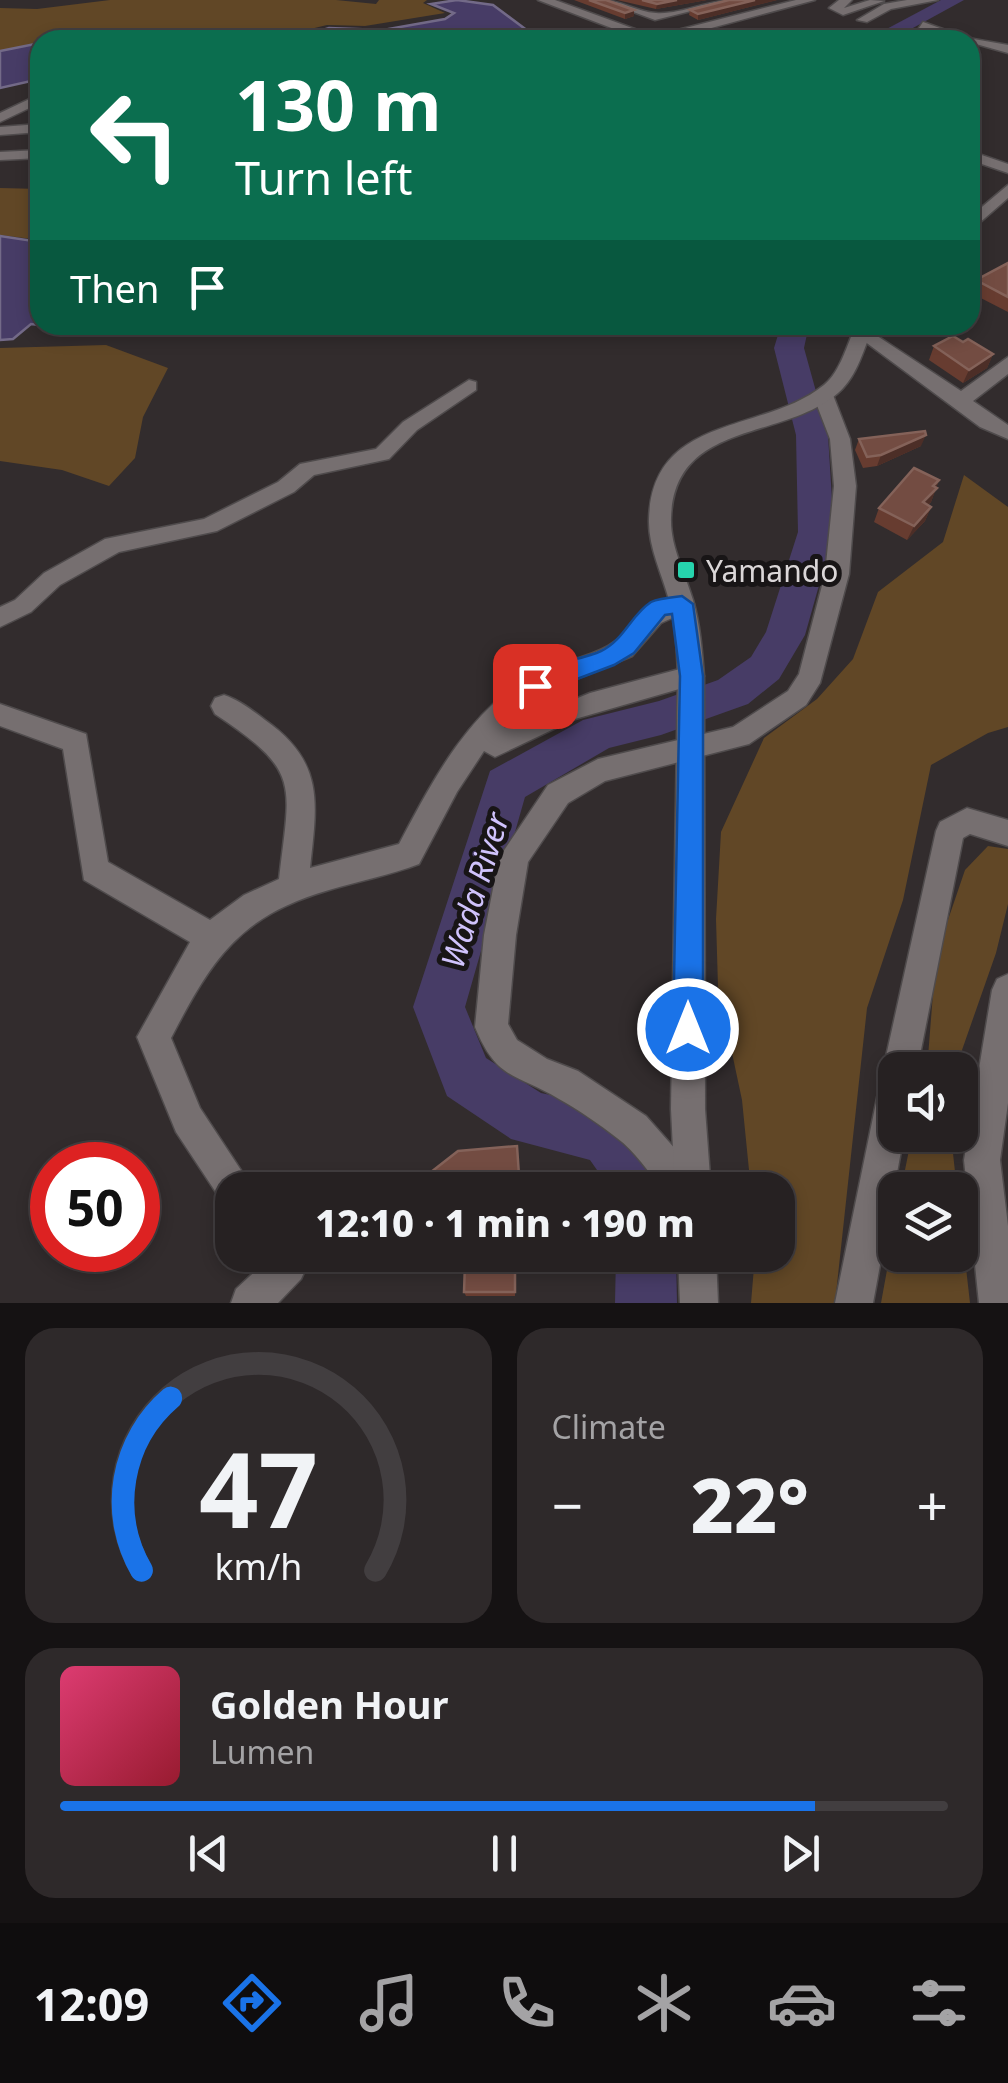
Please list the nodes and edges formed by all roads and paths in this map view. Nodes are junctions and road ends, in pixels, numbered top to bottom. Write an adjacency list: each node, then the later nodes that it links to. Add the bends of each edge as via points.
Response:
1 (544, 0): 12 (street)
2 (607, 0): 9 (street, via 655,17)
3 (688, 0): 9 (street)
4 (729, 0): 9 (street)
5 (809, 0): 13 (street)
6 (846, 0): 7 (street, via 835,8 842,12)
7 (880, 0)
8 (932, 0): 10 (street, via 888,6)
9 (706, 6)
10 (863, 20)
11 (923, 26): 14 (street)
12 (626, 30)
13 (692, 30)
14 (935, 30)
15 (980, 44): 16 (street)
16 (1008, 49)
17 (30, 103): 18 (street)
18 (0, 118)
19 (30, 129): 20 (street)
20 (0, 131)
21 (30, 154): 22 (street)
22 (0, 156)
23 (980, 159): 24 (street)
24 (1008, 169)
25 (1008, 190): 26 (street)
26 (980, 218)
27 (861, 335): 31 (street, via 839,382)
28 (873, 335): 32 (street)
29 (1008, 363): 32 (street)
30 (469, 386): 35 (street, via 382,454 307,469 210,526 112,545)
31 (820, 396): 34 (street, via 698,444 678,462 660,515); 40 (street, via 840,439 845,486 837,574 811,676 796,698 740,736)
32 (960, 400): 33 (street)
33 (1008, 433)
34 (682, 604): 36 (street); 42 (street, via 658,608 626,647 606,659 535,686 484,730 442,790 409,855)
35 (0, 618)
36 (691, 679): 39 (street, via 570,708); 40 (street)
37 (224, 706): 42 (street, via 273,740 293,764 302,792)
38 (0, 715): 43 (street, via 76,742 94,870)
39 (495, 746)
40 (688, 746): 48 (street, via 598,770 549,803 514,858 491,1027 505,1052 634,1128); 49 (street)
41 (1008, 833): 45 (street, via 968,820 950,831)
42 (293, 887): 43 (street)
43 (212, 938): 47 (street, via 154,1037 188,1120)
44 (1008, 990): 55 (street, via 982,1160)
45 (904, 1052)
46 (883, 1152): 54 (street)
47 (224, 1172)
48 (674, 1172)
49 (690, 1172)
50 (282, 1272): 52 (street)
51 (697, 1272): 53 (street)
52 (250, 1303)
53 (700, 1303)
54 (854, 1303)
55 (998, 1303)

